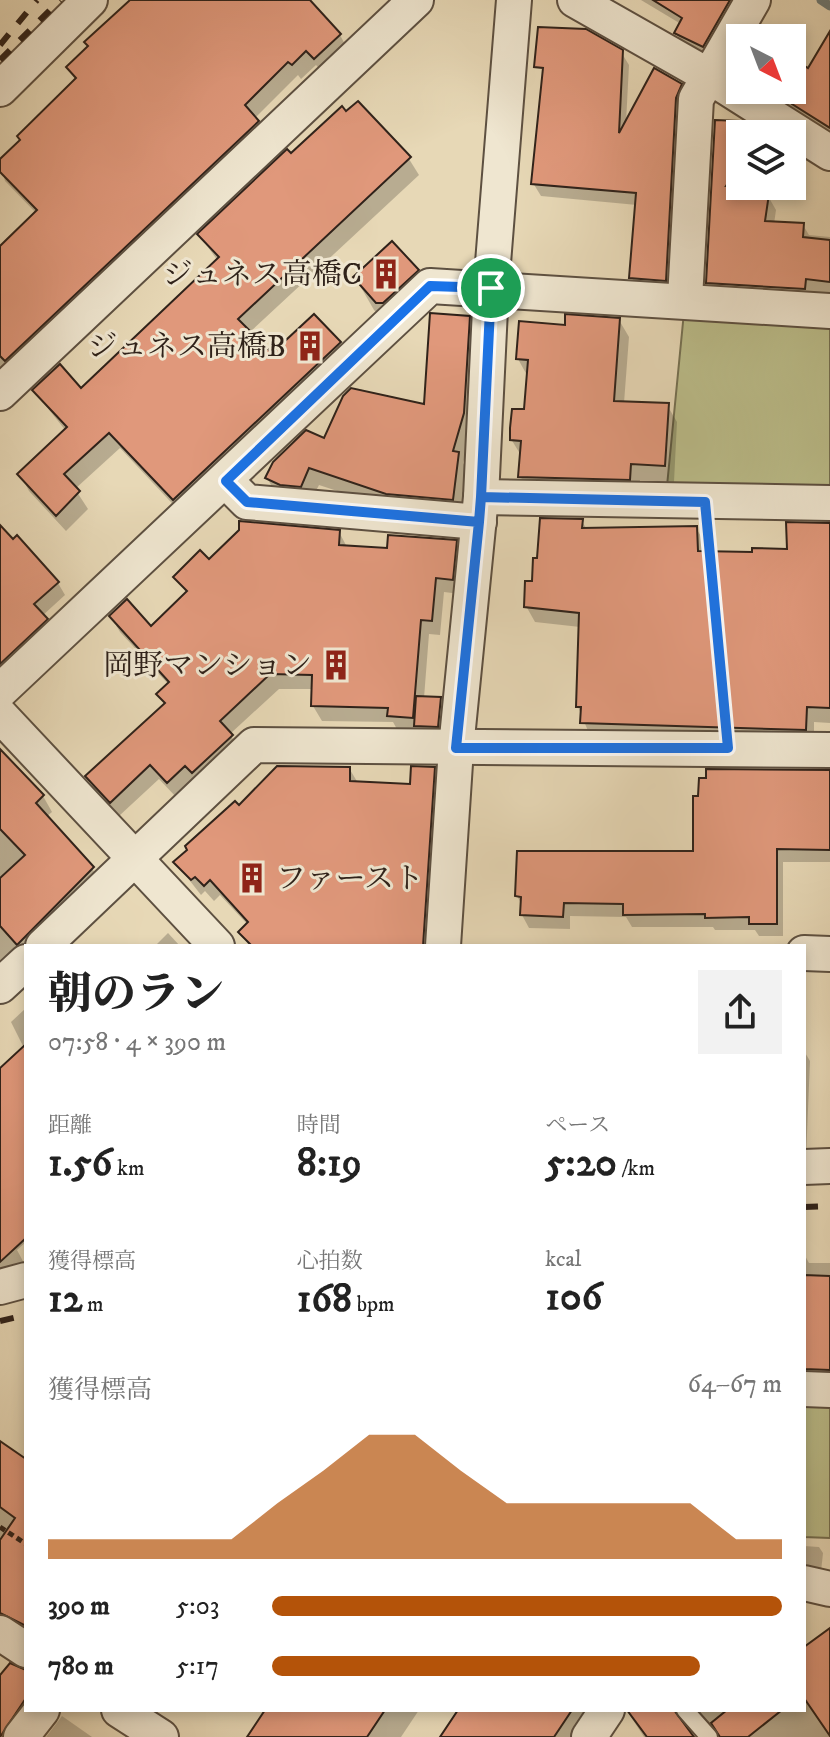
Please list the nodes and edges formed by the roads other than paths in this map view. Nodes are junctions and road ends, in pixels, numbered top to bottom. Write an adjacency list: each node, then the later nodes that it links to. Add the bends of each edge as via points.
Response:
1 (90, 0): 7 (street)
2 (416, 0): 12 (street)
3 (514, 0): 9 (street)
4 (575, 0): 6 (street)
5 (753, 0): 6 (street)
6 (707, 75): 8 (street); 10 (street, via 696,99)
7 (0, 89)
8 (830, 153)
9 (491, 288): 10 (street); 13 (street, via 430,286); 15 (street)
10 (685, 299): 11 (street)
11 (830, 311)
12 (0, 393)
13 (226, 481): 15 (street, via 247,502); 16 (street)
14 (830, 503): 15 (street)
15 (480, 510): 18 (street)
16 (0, 691)
17 (0, 715): 20 (street)
18 (456, 748): 19 (street); 20 (street, via 254,745); 23 (street)
19 (830, 750)
20 (134, 860): 21 (street); 22 (street)
21 (45, 944)
22 (215, 944)
23 (443, 944)
24 (806, 953): 25 (street)
25 (830, 954)
26 (24, 964): 27 (street)
27 (0, 986)
28 (830, 1166): 29 (street)
29 (806, 1167)
30 (24, 1281): 31 (street)
31 (0, 1287)
32 (806, 1389): 33 (street)
33 (830, 1390)
34 (806, 1583): 35 (street)
35 (830, 1589)
36 (0, 1633): 37 (street)
37 (24, 1649)
38 (40, 1712): 41 (street)
39 (122, 1712): 42 (street)
40 (687, 1712): 43 (lane)
41 (21, 1737)
42 (161, 1737)
43 (709, 1737)

